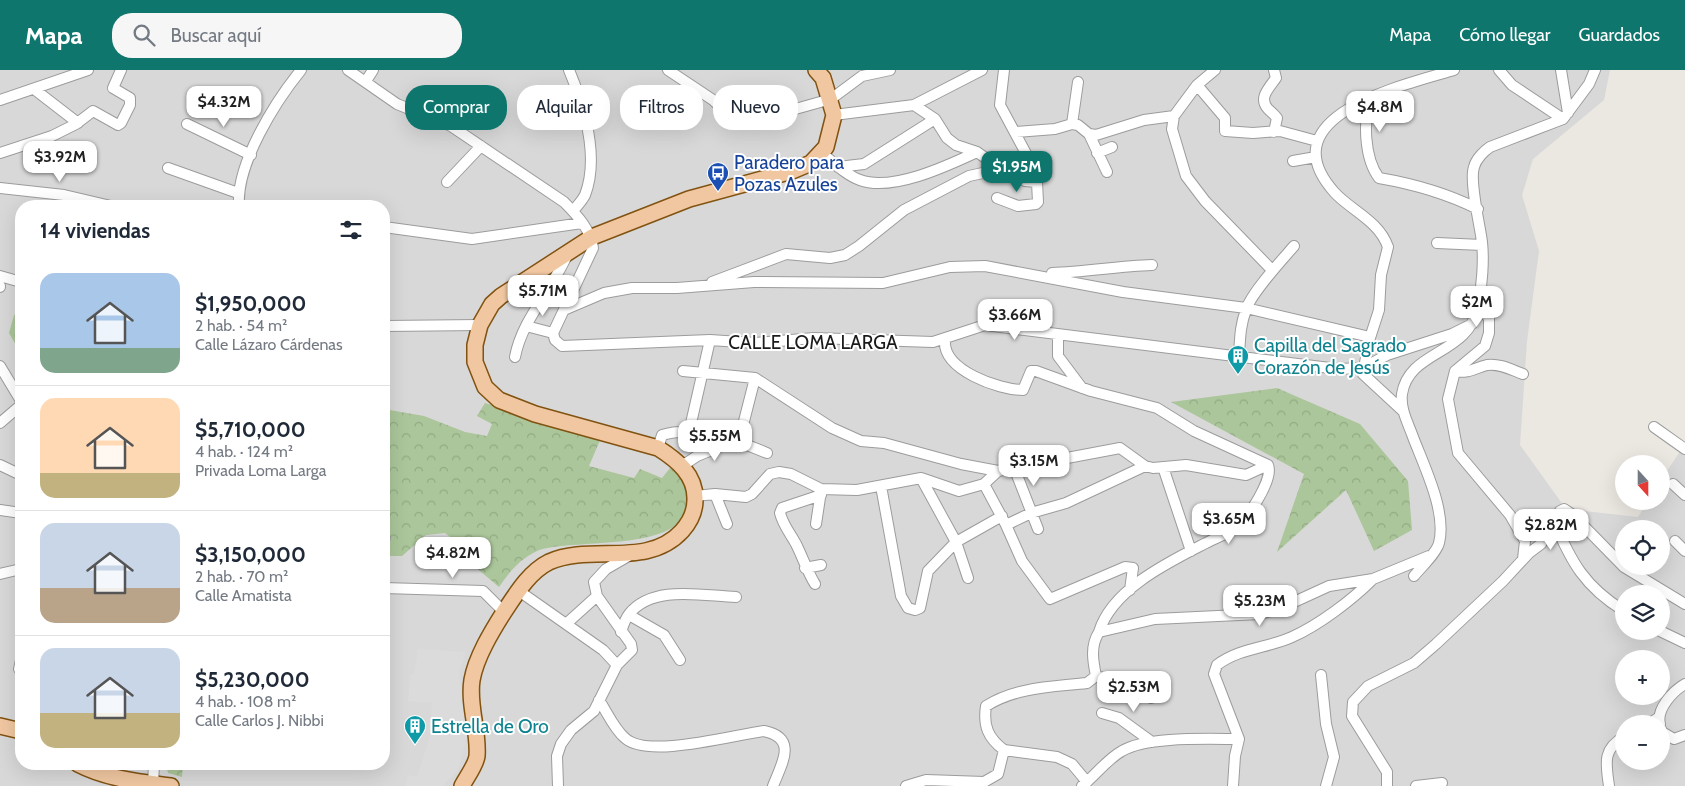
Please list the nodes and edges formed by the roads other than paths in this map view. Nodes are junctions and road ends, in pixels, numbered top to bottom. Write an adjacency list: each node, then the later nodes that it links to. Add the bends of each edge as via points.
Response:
1 (88, 70): 21 (street)
2 (122, 70): 30 (street, via 113,88 130,98 121,124 93,112)
3 (301, 70): 43 (street, via 282,94)
4 (348, 70): 18 (street)
5 (373, 70): 18 (street)
6 (569, 70): 58 (street, via 588,128 590,168 584,196)
7 (668, 70): 23 (street, via 742,124)
8 (816, 70): 23 (main road, via 823,78)
9 (890, 70): 23 (street, via 862,76)
10 (982, 70): 25 (street)
11 (1004, 70): 33 (street, via 1000,105)
12 (1215, 70): 20 (street)
13 (1274, 70): 34 (street, via 1276,78 1266,91 1264,101 1266,108 1277,118)
14 (1454, 70): 22 (street)
15 (1499, 70): 28 (street, via 1512,86)
16 (1561, 70): 28 (street)
17 (1595, 70): 28 (street, via 1589,84)
18 (366, 82): 37 (street, via 397,104 451,126)
19 (1078, 82): 32 (street)
20 (1197, 85): 27 (street); 34 (street, via 1225,118 1225,131)
21 (34, 89): 24 (street); 30 (street)
22 (1371, 97): 36 (street, via 1334,118); 57 (street, via 1368,105 1368,149 1372,168 1379,178 1436,191)
23 (831, 99): 26 (main road)
24 (0, 100)
25 (914, 105): 26 (street); 29 (street)
26 (834, 115): 41 (main road)
27 (1174, 116): 35 (street); 67 (street, via 1172,129 1186,176 1205,201)
28 (1565, 116): 57 (street, via 1484,151 1474,167)
29 (935, 119): 39 (street, via 947,138); 46 (street, via 864,164)
30 (78, 123): 40 (street, via 52,136)
31 (187, 124): 43 (street)
32 (1072, 124): 33 (street, via 1055,129); 35 (street)
33 (1016, 132): 51 (street)
34 (1274, 132): 36 (street)
35 (1089, 134): 42 (street)
36 (1317, 141): 44 (street)
37 (481, 146): 50 (street); 58 (street)
38 (1112, 147): 42 (street)
39 (976, 152): 46 (street, via 914,178 885,182 862,181); 48 (street)
40 (0, 153)
41 (822, 153): 46 (street); 61 (main road, via 792,172 689,199)
42 (1097, 153): 49 (street)
43 (251, 155): 53 (street)
44 (1316, 157): 45 (street); 81 (street, via 1330,188 1368,218 1388,247 1381,274 1379,310)
45 (1293, 161)
46 (838, 167)
47 (168, 168): 53 (street)
48 (1001, 169): 51 (street, via 1025,181); 71 (street, via 970,176 904,210 844,255 830,258 786,254)
49 (1107, 172)
50 (447, 182)
51 (1037, 182): 54 (street, via 1036,204 1018,206)
52 (0, 188): 55 (street)
53 (238, 193): 56 (street)
54 (997, 198)
55 (83, 200)
56 (239, 200)
57 (1478, 209): 63 (street)
58 (574, 211): 59 (street)
59 (582, 224): 60 (street, via 472,238); 61 (street)
60 (390, 228)
61 (592, 237): 65 (main road); 74 (street, via 593,248)
62 (1437, 243): 63 (street)
63 (1482, 245): 72 (street)
64 (1294, 246): 67 (street)
65 (568, 253): 76 (main road, via 501,296 492,304); 78 (street, via 558,276)
66 (1152, 265): 68 (street)
67 (1272, 270): 73 (street)
68 (1034, 274): 71 (street, via 985,266 950,267 883,283 754,282); 73 (street, via 1123,292)
69 (0, 276): 70 (street)
70 (15, 280)
71 (700, 287): 74 (street, via 632,288 604,293)
72 (1478, 307): 75 (street); 89 (street, via 1489,318 1485,346)
73 (1246, 308): 81 (street); 84 (street, via 1240,329)
74 (564, 310): 79 (street)
75 (1472, 324): 87 (street, CALLE LOMA LARGA, via 1452,334 1387,355); 97 (street, via 1457,342 1433,354 1416,368 1402,394)
76 (480, 325): 77 (street); 102 (main road, via 474,362 485,387 499,400 535,414)
77 (390, 326)
78 (526, 326): 79 (street); 85 (street)
79 (553, 333): 82 (street, CALLE LOMA LARGA, via 554,340 562,346)
80 (1058, 336): 83 (street, CALLE LOMA LARGA, via 984,325); 84 (street, CALLE LOMA LARGA); 94 (street, via 1058,356)
81 (1370, 336): 87 (street)
82 (710, 340): 83 (street, CALLE LOMA LARGA, via 755,343 814,338 905,342); 90 (street)
83 (945, 340): 94 (street, via 955,366 972,377 1023,390 1029,375 1036,371)
84 (1240, 356): 87 (street, CALLE LOMA LARGA, via 1338,369)
85 (515, 358)
86 (0, 366): 92 (street)
87 (1363, 368): 97 (street, via 1363,374)
88 (682, 371): 90 (street)
89 (1455, 372): 91 (street, via 1466,374 1489,365); 135 (street, via 1448,399 1458,453 1510,515 1526,541)
90 (702, 373): 93 (street); 100 (street)
91 (1523, 374)
92 (3, 378): 95 (street)
93 (755, 378): 101 (street, via 741,433); 111 (street, via 832,428 860,441 884,443)
94 (1082, 388): 106 (street, via 1157,408 1194,431)
95 (15, 395)
96 (15, 409): 98 (street)
97 (1403, 411): 134 (street, via 1436,500 1439,544)
98 (0, 424)
99 (1654, 427): 103 (street)
100 (689, 432): 101 (street); 102 (street)
101 (736, 440): 104 (street); 107 (street, via 697,456)
102 (660, 441): 107 (main road)
103 (1685, 449)
104 (767, 453)
105 (0, 465): 112 (street)
106 (1268, 465): 109 (street, via 1246,475 1186,465); 131 (street, via 1270,473 1260,497 1237,527)
107 (682, 466): 120 (main road)
108 (1145, 466): 109 (street); 110 (street, via 1120,448); 123 (street, via 1066,503)
109 (1163, 467): 131 (street)
110 (1015, 470): 111 (street); 123 (street)
111 (998, 471): 114 (street)
112 (15, 472)
113 (921, 478): 114 (street, via 958,491); 116 (street); 129 (street)
114 (984, 484): 125 (street)
115 (1673, 484): 119 (street)
116 (881, 486): 117 (street); 129 (street, via 901,596 908,608 920,608 928,571)
117 (821, 492): 118 (street, via 792,474 779,472 770,474 746,497); 124 (street); 137 (street, via 782,508 780,513)
118 (715, 494): 120 (street); 127 (street)
119 (1685, 495)
120 (695, 496): 133 (main road, via 693,515 674,539)
121 (0, 510): 122 (street)
122 (15, 512)
123 (1031, 512): 125 (street); 128 (street)
124 (816, 519)
125 (1004, 521): 129 (street); 146 (street, via 1019,556 1050,600 1125,567 1133,568)
126 (1554, 521): 135 (street, via 1541,544); 149 (street, via 1560,511 1569,512 1624,567); 150 (street, via 1582,577)
127 (727, 524)
128 (1038, 529)
129 (956, 542): 141 (street)
130 (1675, 542): 132 (street)
131 (1191, 551): 146 (street, via 1162,566)
132 (1685, 551)
133 (632, 554): 145 (main road, via 581,556 554,561 528,577); 147 (street, via 606,569 594,582)
134 (1430, 555): 140 (street); 142 (street)
135 (1523, 562): 187 (street, via 1414,663 1368,686 1353,702 1352,716 1387,772)
136 (821, 565): 137 (street)
137 (805, 568): 143 (street)
138 (15, 571): 139 (street)
139 (0, 574)
140 (1414, 576)
141 (968, 578)
142 (1373, 579): 155 (street, via 1329,586 1260,614 1156,619); 171 (street, via 1314,625 1291,638 1244,651 1217,665 1214,674)
143 (815, 584)
144 (390, 588): 151 (street, via 483,591)
145 (519, 590): 151 (main road); 153 (street)
146 (1130, 590): 155 (street, via 1107,613)
147 (596, 596): 153 (street); 154 (street)
148 (736, 597): 152 (street, via 651,597)
149 (1685, 604)
150 (1615, 606)
151 (504, 612): 181 (main road, via 486,644 472,681 477,757)
152 (628, 615): 154 (street); 158 (street, via 664,635)
153 (566, 624): 159 (street)
154 (621, 632): 159 (street, via 632,650)
155 (1099, 632): 161 (street, via 1094,640)
156 (1670, 636): 157 (street)
157 (1685, 644)
158 (680, 660)
159 (617, 665): 164 (street)
160 (1321, 675): 186 (street, via 1334,758)
161 (1096, 676): 163 (street, via 1134,685); 174 (street, via 1087,683 1020,691 1002,696 986,706 984,722 992,741)
162 (1685, 684): 166 (street, via 1668,700)
163 (1151, 698)
164 (599, 700): 182 (street, via 589,716 571,730 561,744 556,756); 183 (street, via 624,738 648,748 764,731 777,734 786,753)
165 (1102, 713): 172 (street, via 1118,718)
166 (1662, 715)
167 (0, 726): 168 (main road)
168 (15, 730)
169 (1685, 735): 170 (street, via 1674,739)
170 (1670, 737)
171 (1239, 739): 172 (street); 185 (street, via 1234,756)
172 (1152, 742): 179 (street, via 1122,750)
173 (1615, 743): 189 (street, via 1607,753)
174 (1004, 750): 179 (street, via 1057,757 1072,764); 184 (street, via 998,774 984,782 926,780)
175 (93, 770): 178 (main road)
176 (154, 770): 178 (street)
177 (1442, 783): 188 (street)
178 (153, 784): 180 (main road)
179 (1084, 785)
180 (170, 786)
181 (462, 786)
182 (558, 786)
183 (773, 786)
184 (906, 786)
185 (1233, 786)
186 (1326, 786)
187 (1387, 786)
188 (1416, 786)
189 (1609, 786)

